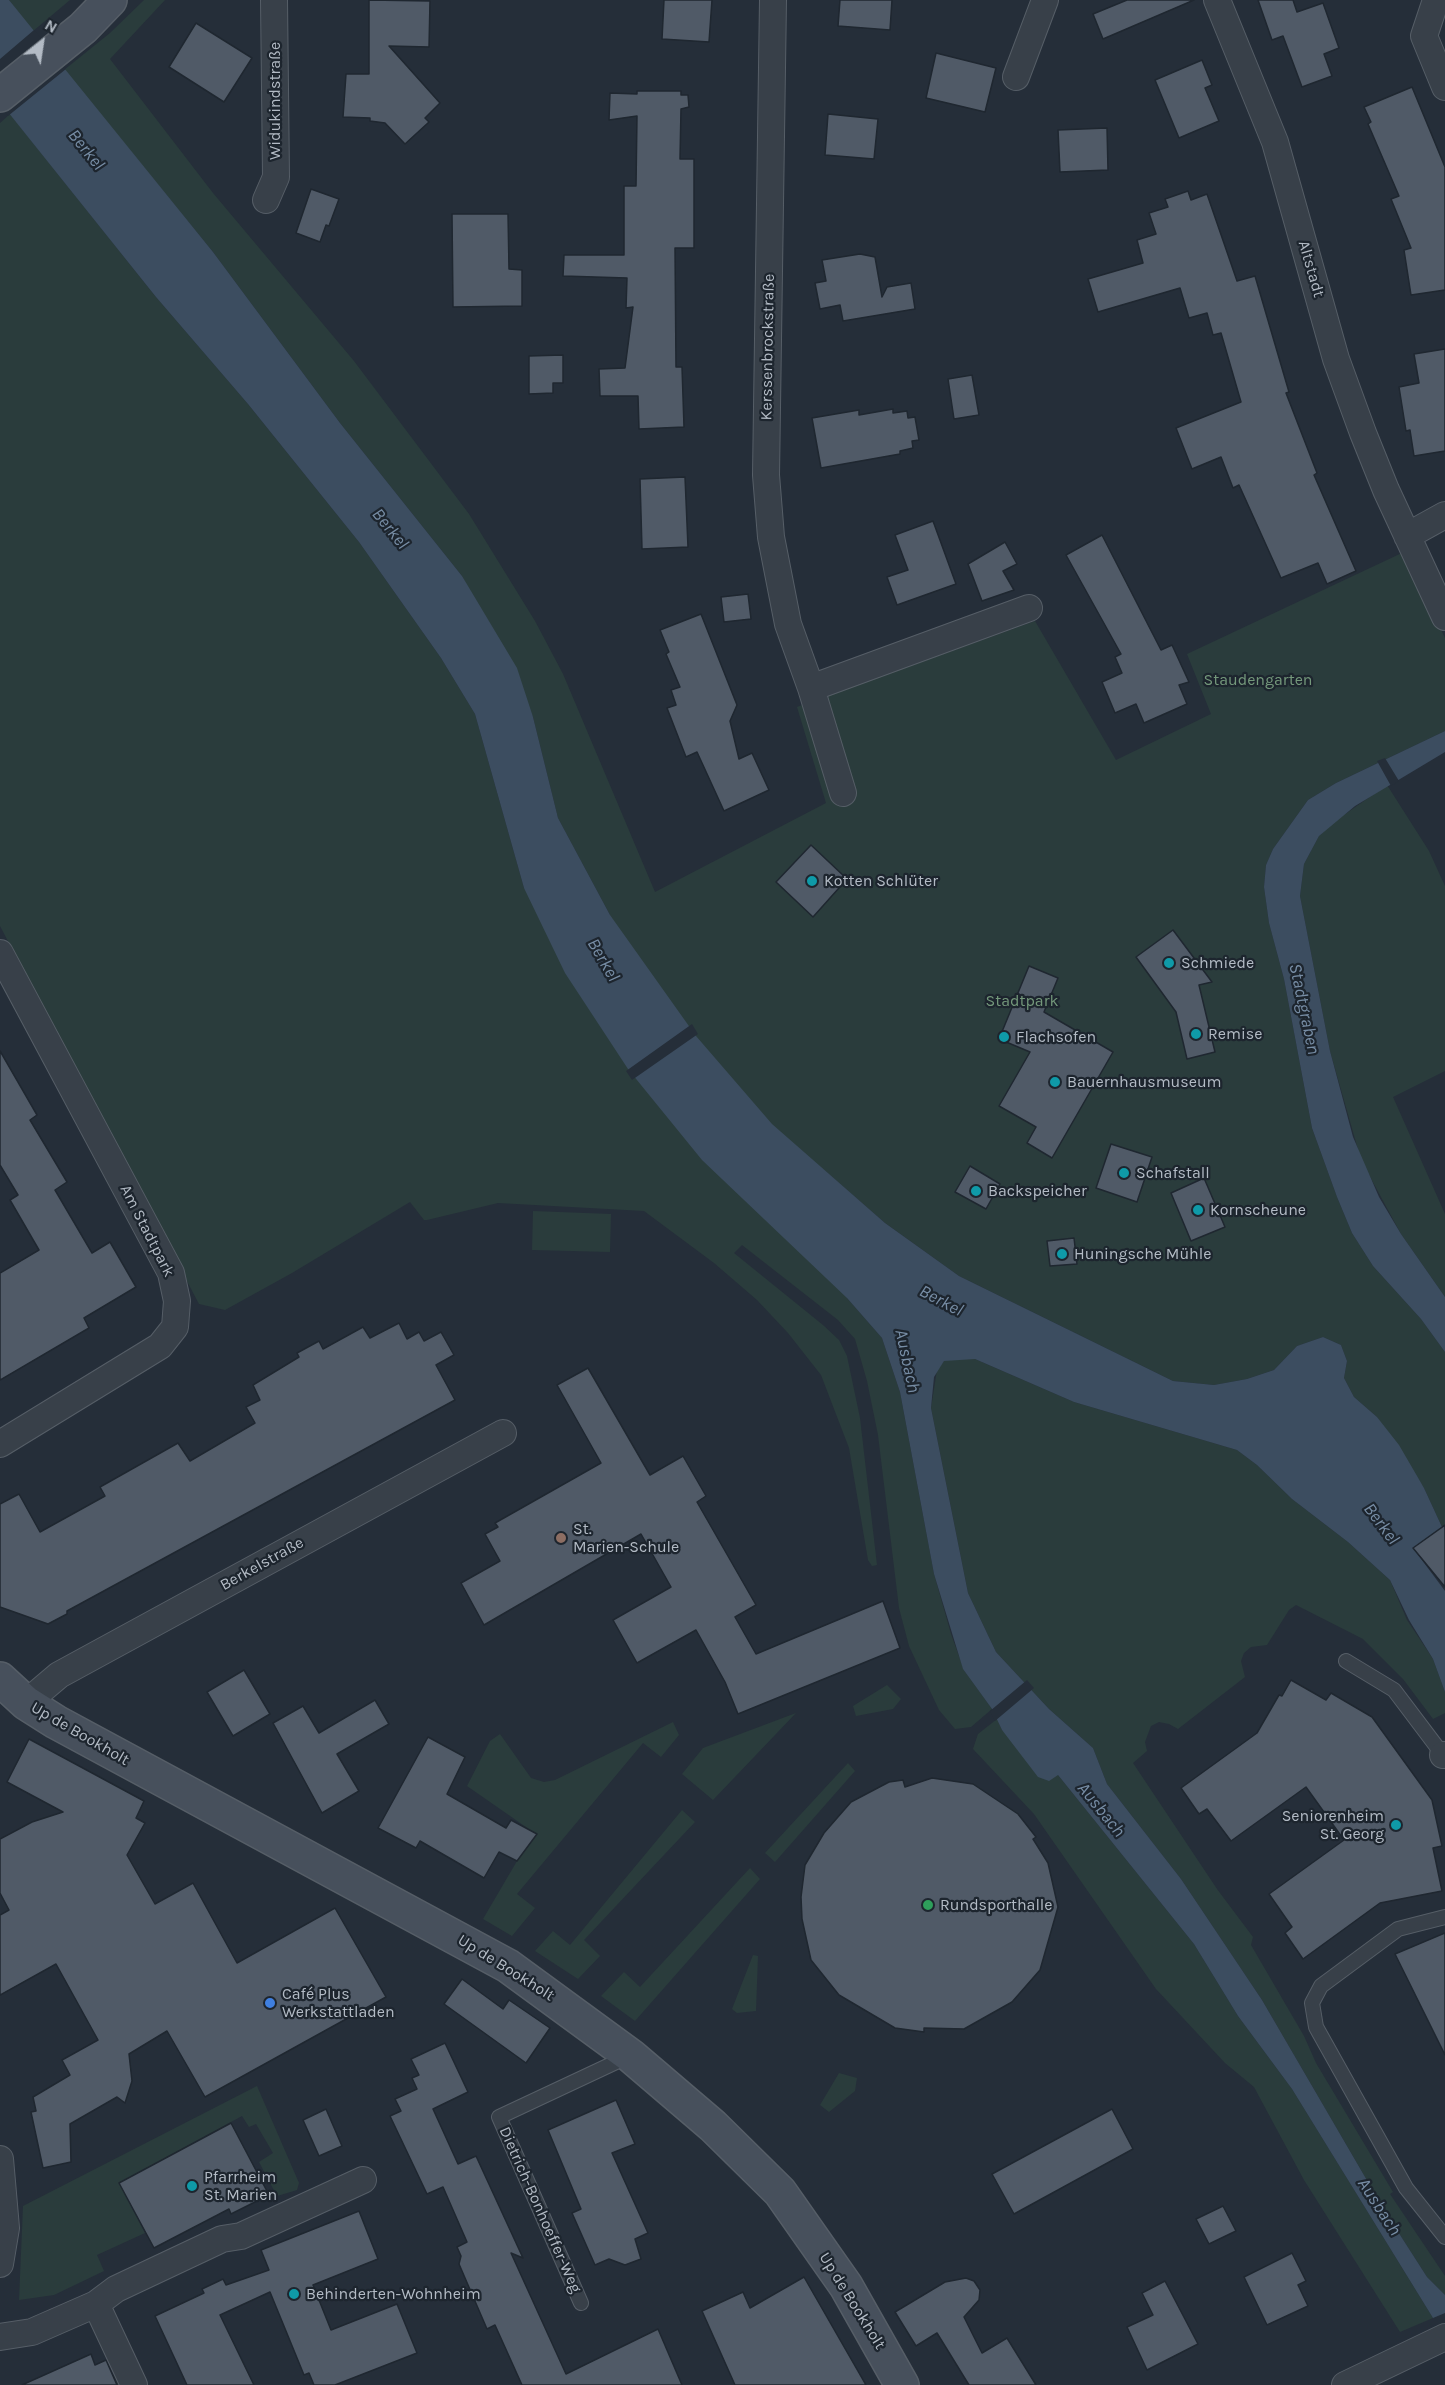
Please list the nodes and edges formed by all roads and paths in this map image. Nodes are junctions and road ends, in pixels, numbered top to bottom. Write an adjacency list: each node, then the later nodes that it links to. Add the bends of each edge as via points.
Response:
1 (110, 0): 9 (street, via 83,28)
2 (274, 0): 10 (street, Widukindstraße, via 276,177)
3 (773, 0): 15 (street, Kerssenbrockstraße, via 766,476 771,537 788,624)
4 (1045, 0): 7 (street)
5 (1217, 0): 12 (street, Altstadt, via 1275,142 1336,359 1362,433)
6 (1436, 0): 8 (street, via 1424,36)
7 (1016, 77)
8 (1445, 87)
9 (0, 95)
10 (266, 200)
11 (1445, 514): 12 (street)
12 (1407, 536): 14 (street, Altstadt)
13 (1029, 608): 15 (street)
14 (1445, 617)
15 (811, 687): 16 (street, Kerssenbrockstraße)
16 (843, 793)
17 (0, 953): 19 (street, Am Stadtpark, via 171,1273 177,1301 175,1327 160,1346)
18 (503, 1433): 21 (street, Berkelstraße, via 59,1675)
19 (0, 1444)
20 (1346, 1661): 22 (lane, via 1394,1690)
21 (8, 1689): 24 (street, Up de Bookholt, via 86,1738 508,1966)
22 (1444, 1759)
23 (1445, 1917): 27 (lane, via 1398,1929 1321,1986 1312,2003 1316,2027 1406,2188)
24 (631, 2056): 29 (lane, Dietrich-Bonhoeffer-Weg, via 499,2117); 34 (street, Up de Bookholt, via 736,2147 780,2192 846,2286)
25 (0, 2159): 28 (street, via 6,2228)
26 (363, 2180): 30 (street, via 241,2236 222,2239 116,2289)
27 (1445, 2237)
28 (0, 2264)
29 (581, 2303)
30 (96, 2304): 31 (street, via 32,2332); 33 (street)
31 (0, 2337)
32 (1445, 2337): 35 (street)
33 (134, 2385)
34 (902, 2385)
35 (1345, 2385)

